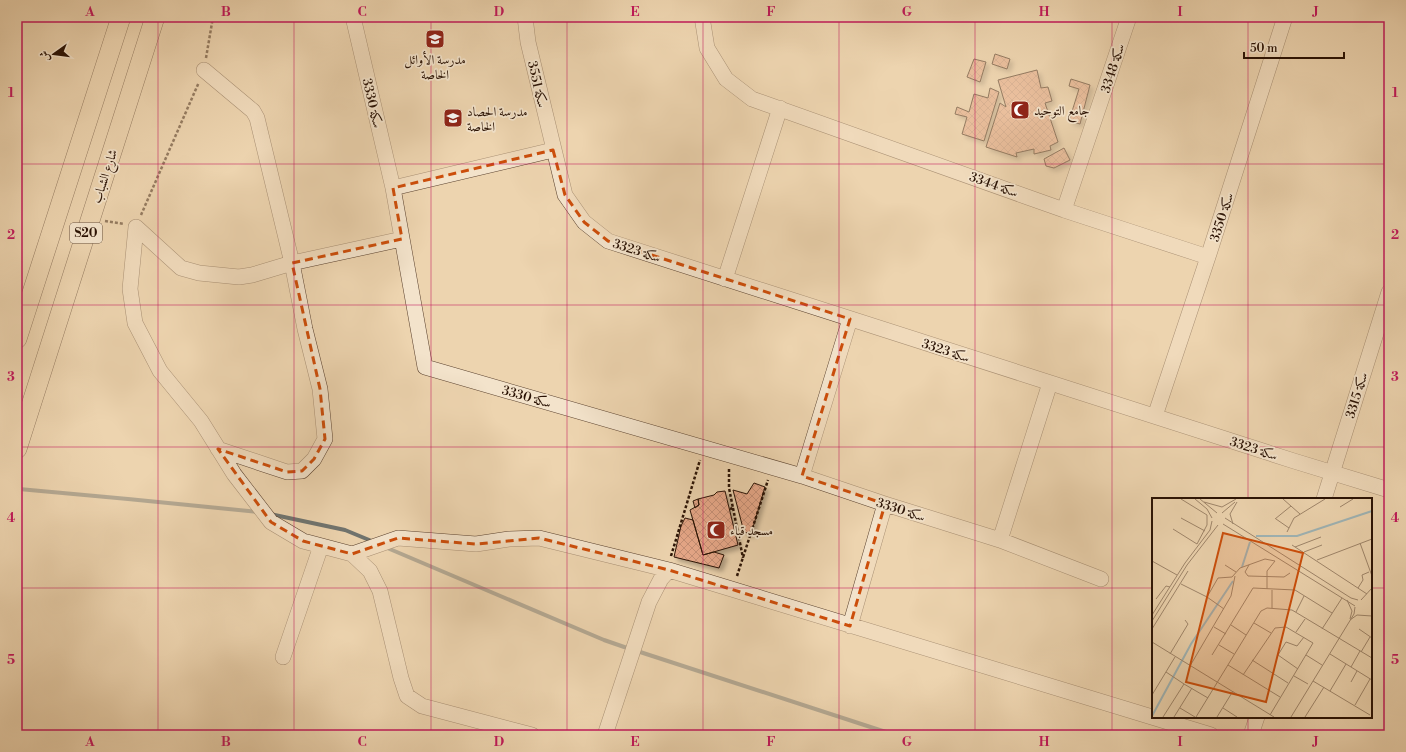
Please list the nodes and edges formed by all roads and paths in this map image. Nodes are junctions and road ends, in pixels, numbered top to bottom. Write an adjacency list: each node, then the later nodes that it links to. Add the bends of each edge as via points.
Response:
1 (121, 17): 23 (main road, S20)
2 (155, 17): 14 (main road, شارع الشباب / S20)
3 (213, 17): 9 (path)
4 (353, 17): 12 (street, سكة 3330)
5 (525, 17): 11 (street, سكة 3551, via 528,42)
6 (702, 17): 10 (street, سكة 3344, via 707,48 726,78 752,99)
7 (1129, 17): 13 (street, سكة 3348)
8 (1285, 17): 17 (street, سكة 3350)
9 (204, 70): 15 (path); 18 (street, via 253,111 257,118)
10 (780, 108): 13 (street, سكة 3344); 19 (street)
11 (553, 150): 12 (street); 19 (street, سكة 3323, via 565,195 584,222 608,241)
12 (393, 188): 16 (street, سكة 3330)
13 (1064, 210): 17 (street, سكة 3344)
14 (91, 218): 15 (path); 27 (main road, شارع الشباب / S20)
15 (136, 227): 18 (street, via 180,268 199,273 239,277); 28 (street, via 130,289 135,323 160,372 201,421)
16 (402, 239): 18 (street); 26 (street, سكة 3330, via 426,367)
17 (1208, 257): 25 (street, سكة 3350)
18 (292, 263): 28 (street, via 320,390 325,439 314,459 302,471 287,472)
19 (725, 279): 22 (street, سكة 3323)
20 (1389, 292): 21 (street, سكة 3315)
21 (1385, 316): 31 (street, سكة 3315)
22 (850, 319): 24 (street, سكة 3323); 32 (street)
23 (17, 339)
24 (1050, 383): 25 (street, سكة 3323); 38 (street)
25 (1155, 416): 31 (street, سكة 3323)
26 (704, 448): 29 (street, سكة 3330); 42 (path, via 674,547)
27 (17, 449)
28 (218, 449): 39 (street, via 271,522 303,541)
29 (729, 455): 30 (street, سكة 3330); 36 (path, via 729,488)
30 (772, 467): 32 (street, سكة 3330); 41 (path)
31 (1332, 473): 33 (street, سكة 3323); 34 (street, سكة 3315)
32 (802, 476): 35 (street, سكة 3330)
33 (1389, 490)
34 (1324, 498)
35 (885, 504): 38 (street, سكة 3330); 45 (street)
36 (733, 508): 37 (path); 41 (path)
37 (730, 509)
38 (1000, 540): 43 (street, سكة 3330)
39 (321, 546): 40 (street); 46 (street)
40 (352, 554): 42 (street, via 398,538 476,544 539,538); 50 (street, via 370,571 380,591 407,696 422,706)
41 (744, 559): 44 (path)
42 (670, 570): 44 (street); 51 (street, via 660,579 649,602)
43 (1101, 579)
44 (732, 590): 45 (street)
45 (850, 626): 47 (street)
46 (283, 657)
47 (1152, 717)
48 (1155, 718): 52 (street)
49 (1257, 718): 53 (street)
50 (532, 735)
51 (605, 735)
52 (1211, 735)
53 (1251, 735)

